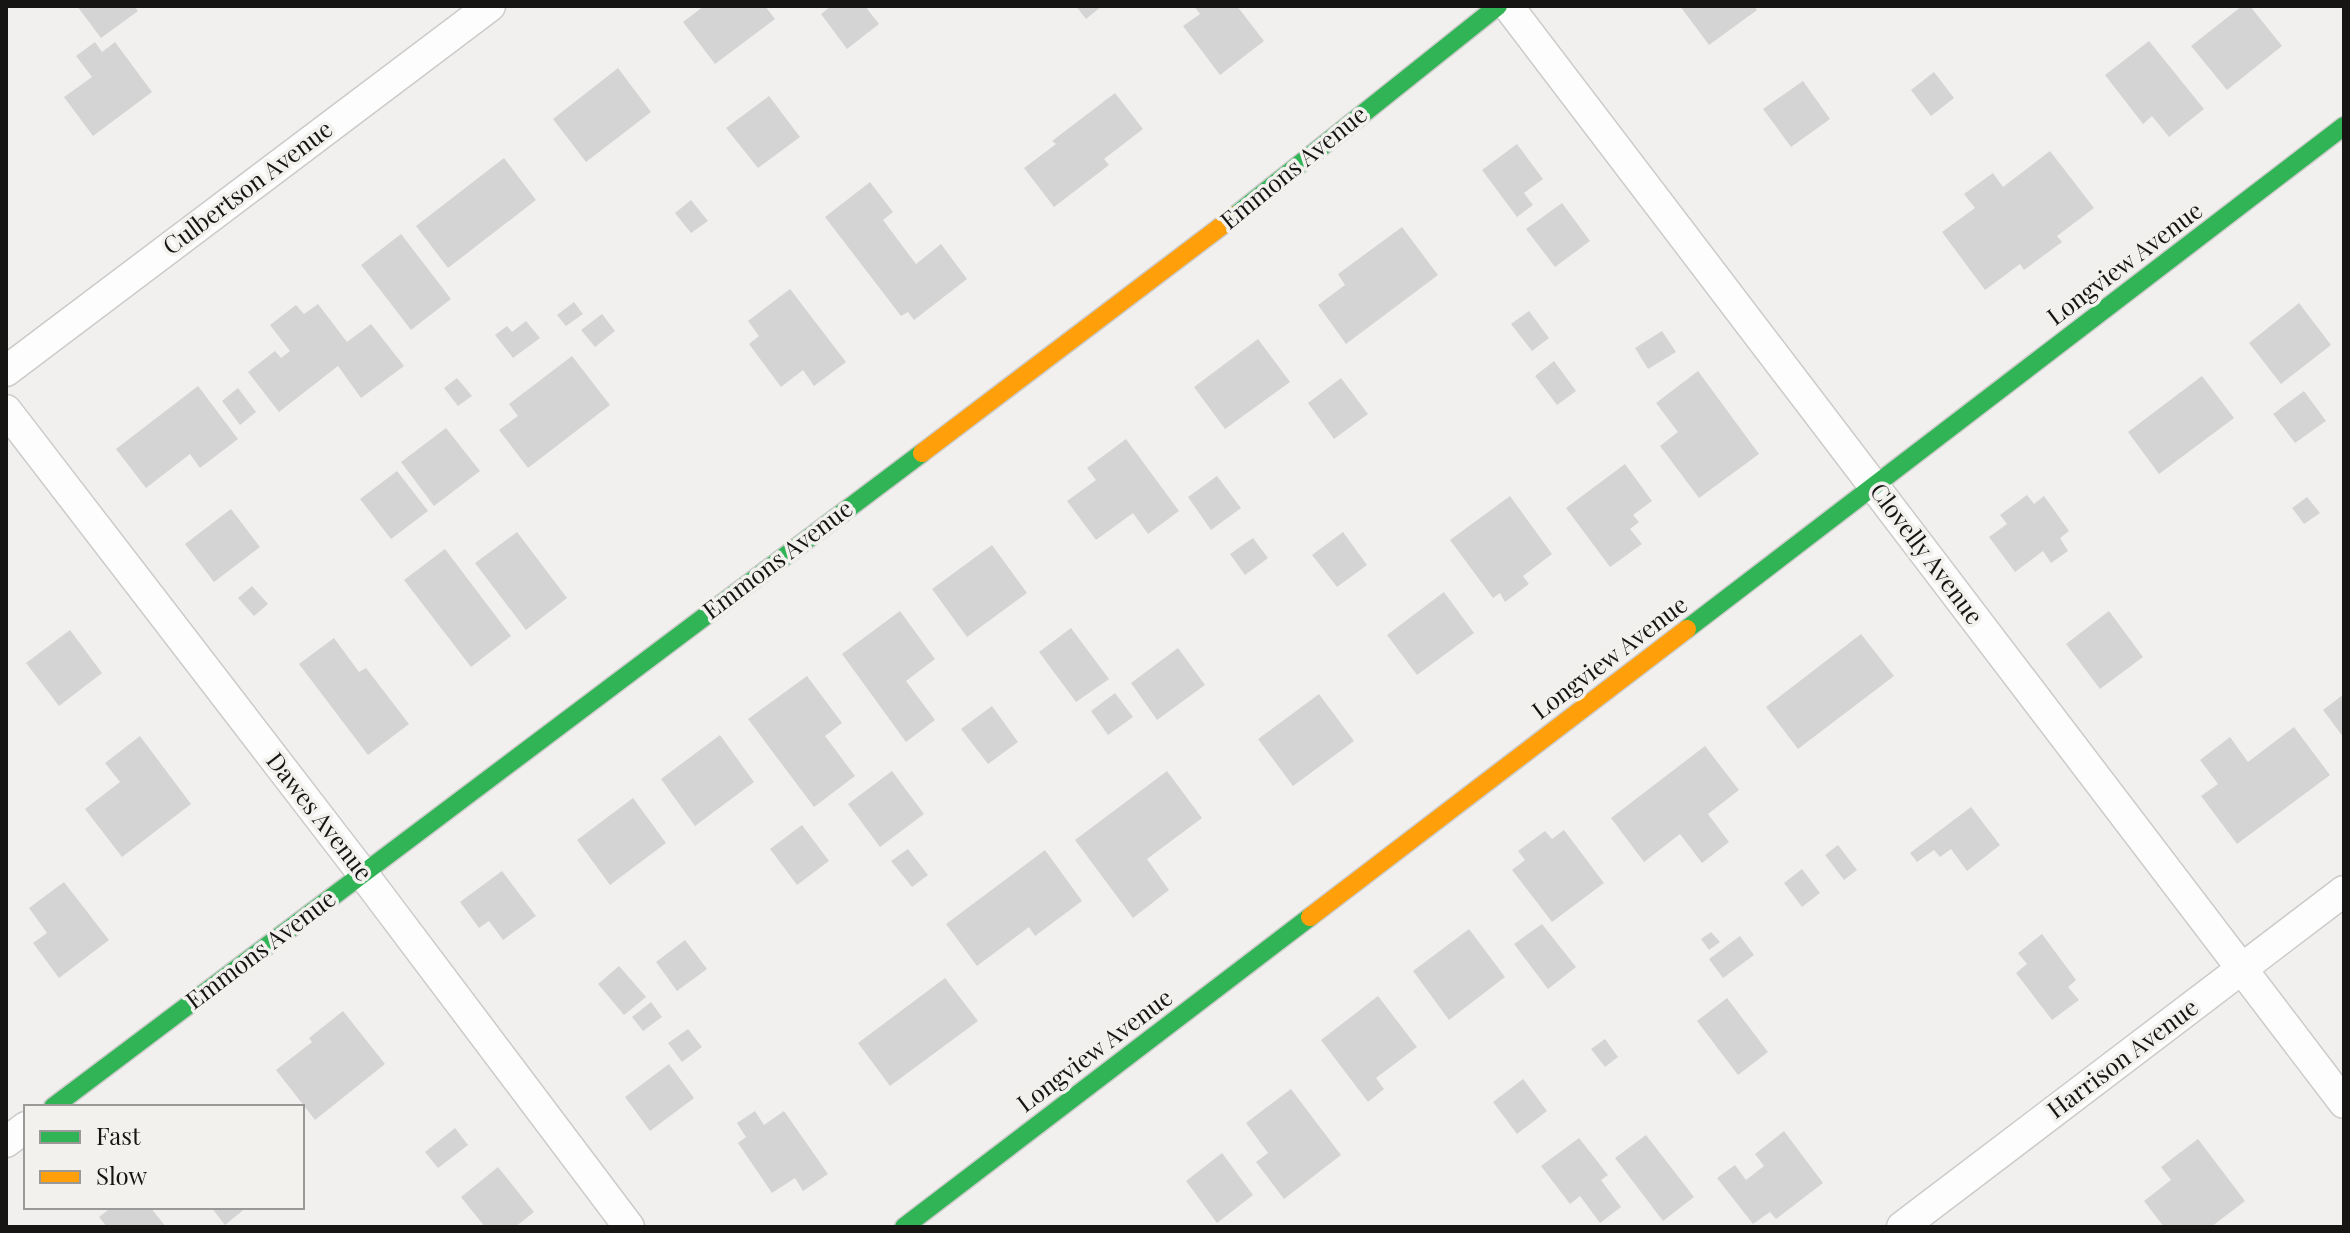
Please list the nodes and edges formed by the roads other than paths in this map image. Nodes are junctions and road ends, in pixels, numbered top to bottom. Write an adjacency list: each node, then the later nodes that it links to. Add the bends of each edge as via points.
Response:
1 (490, 6): 5 (street, Culbertson Avenue)
2 (1498, 6): 8 (street, Emmons Avenue, via 1197,246)
3 (1508, 6): 7 (street, Clovelly Avenue)
4 (2344, 126): 7 (street, Longview Avenue)
5 (6, 371)
6 (6, 410): 8 (street, Dawes Avenue)
7 (1874, 487): 10 (street, Clovelly Avenue); 16 (street, Longview Avenue)
8 (363, 874): 12 (street, Emmons Avenue); 15 (street, Dawes Avenue)
9 (2344, 891): 10 (street, Harrison Avenue)
10 (2242, 968): 11 (street, Clovelly Avenue); 17 (street, Harrison Avenue)
11 (2344, 1103)
12 (56, 1105)
13 (24, 1128): 14 (street)
14 (6, 1142)
15 (629, 1227)
16 (904, 1227)
17 (1902, 1227)

